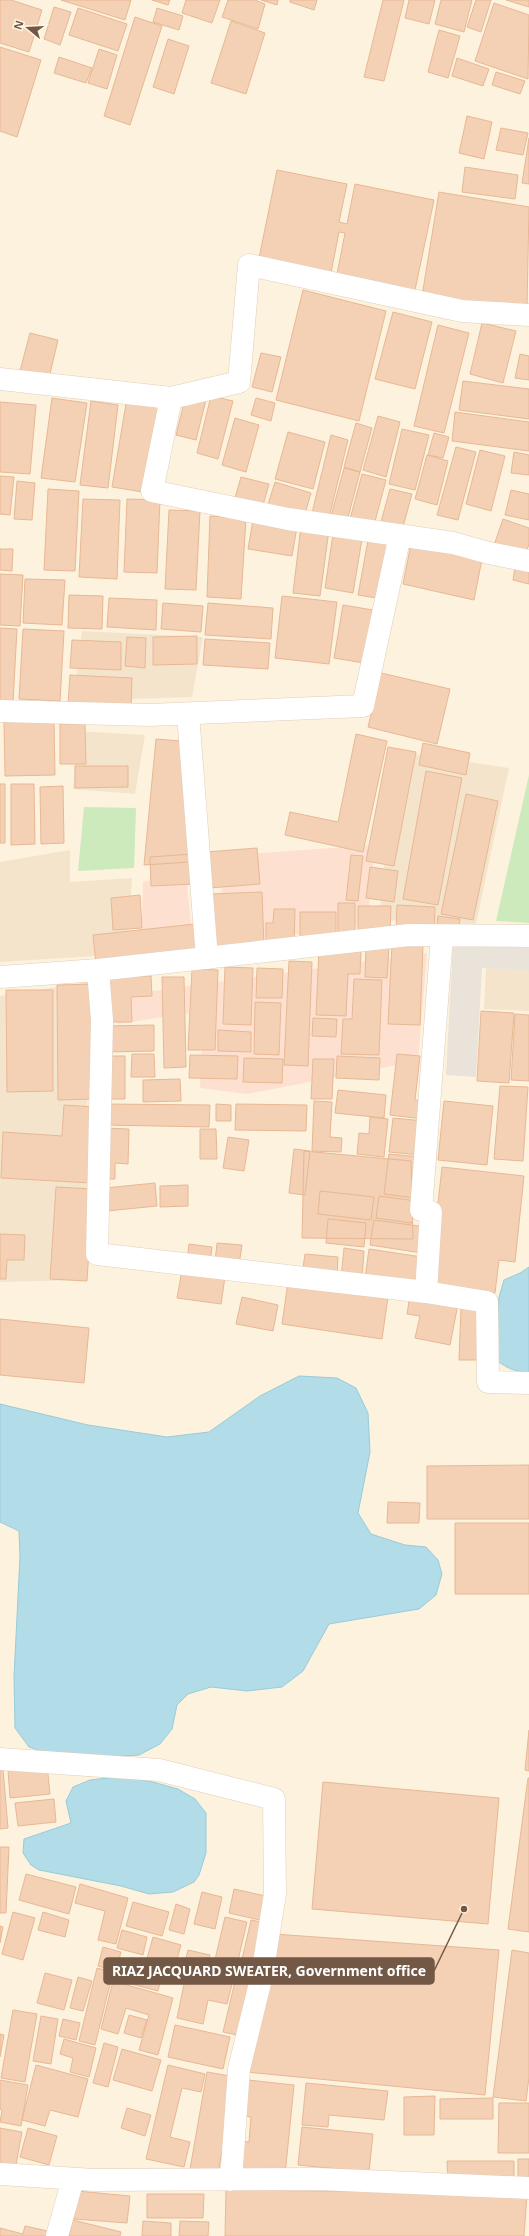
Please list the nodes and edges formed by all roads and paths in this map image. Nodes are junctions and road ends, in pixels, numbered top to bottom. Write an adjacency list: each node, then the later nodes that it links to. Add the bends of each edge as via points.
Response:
1 (529, 315): 3 (street, via 462,311 249,265 239,382)
2 (0, 378): 3 (street)
3 (171, 398): 4 (street, via 152,491 288,519)
4 (400, 535): 5 (street, via 453,542); 7 (street, via 363,706)
5 (529, 561)
6 (0, 711): 7 (street)
7 (188, 714): 10 (street)
8 (442, 936): 9 (street); 10 (street, via 409,935); 13 (street, via 421,1210 431,1212)
9 (529, 936)
10 (207, 958): 11 (street)
11 (98, 970): 12 (street); 13 (street, via 102,1020 97,1254)
12 (0, 977)
13 (426, 1292): 14 (street, via 487,1302 488,1382)
14 (529, 1383)
15 (0, 1759): 18 (street, via 159,1770 274,1799 275,1894 262,1975 239,2069)
16 (0, 2174): 17 (street)
17 (73, 2179): 18 (street); 20 (street)
18 (231, 2180): 19 (street, via 318,2179)
19 (529, 2188)
20 (57, 2236)

